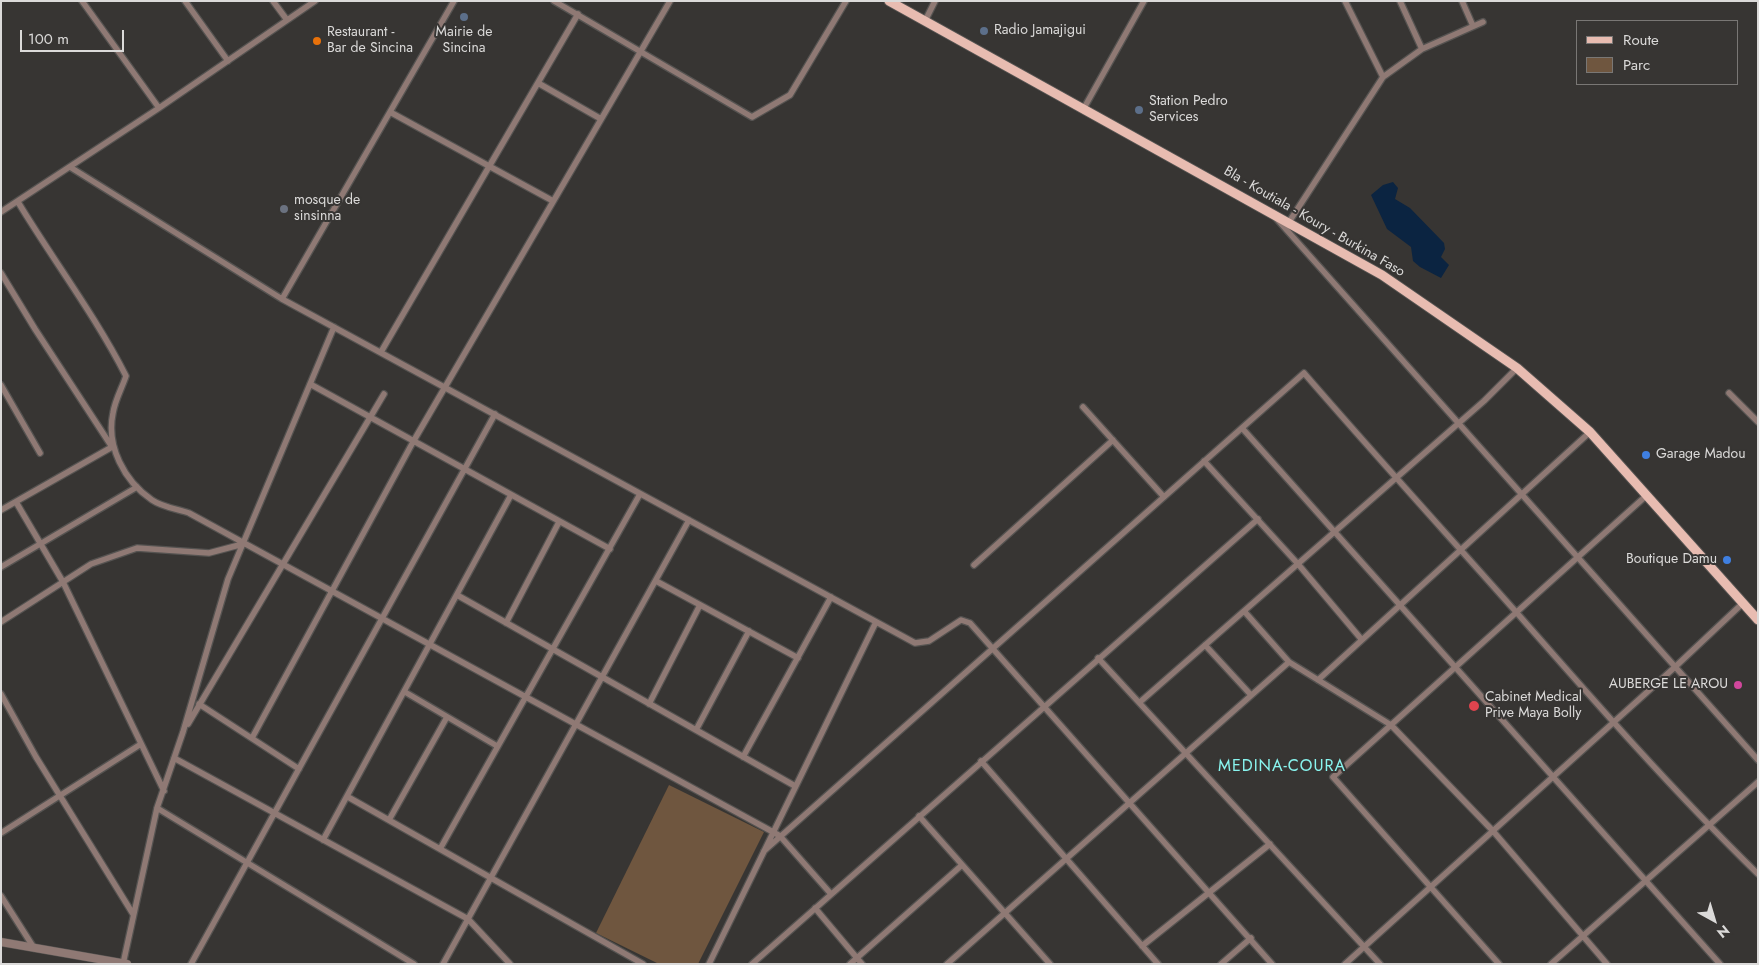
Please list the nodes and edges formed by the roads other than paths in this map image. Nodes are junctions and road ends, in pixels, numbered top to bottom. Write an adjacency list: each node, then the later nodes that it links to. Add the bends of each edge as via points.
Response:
1 (82, 1): 25 (street)
2 (185, 1): 22 (street)
3 (273, 1): 16 (street)
4 (315, 1): 16 (street)
5 (454, 1): 27 (street)
6 (554, 1): 15 (street)
7 (670, 1): 21 (street)
8 (846, 1): 21 (street, via 790,95 752,117)
9 (889, 1): 17 (main road, Bla - Koutiala - Koury - Burkina Faso)
10 (935, 1): 17 (street)
11 (1144, 1): 26 (street)
12 (1345, 1): 23 (street)
13 (1400, 1): 20 (street)
14 (1462, 1): 19 (street)
15 (578, 14): 21 (street); 24 (street)
16 (287, 20): 22 (street)
17 (925, 21): 26 (main road, Bla - Koutiala - Koury - Burkina Faso)
18 (1483, 22): 19 (street)
19 (1472, 26): 20 (street)
20 (1422, 49): 23 (street)
21 (641, 52): 28 (street)
22 (228, 61): 25 (street)
23 (1383, 77): 35 (street)
24 (538, 83): 28 (street); 29 (street)
25 (159, 108): 30 (street)
26 (1084, 108): 33 (main road, Bla - Koutiala - Koury - Burkina Faso)
27 (390, 112): 29 (street); 37 (street)
28 (601, 119): 32 (street)
29 (489, 166): 32 (street); 39 (street)
30 (70, 167): 31 (street); 37 (street)
31 (18, 202): 34 (street); 55 (street, via 107,339 126,376 113,412)
32 (553, 202): 43 (street)
33 (1270, 211): 35 (main road, Bla - Koutiala - Koury - Burkina Faso); 50 (street)
34 (1, 212)
35 (1289, 222): 40 (main road, Bla - Koutiala - Koury - Burkina Faso, via 1382,275)
36 (1, 273): 55 (street)
37 (282, 299): 38 (street)
38 (334, 327): 39 (street); 41 (street)
39 (381, 352): 43 (street)
40 (1517, 368): 50 (street); 52 (main road, Bla - Koutiala - Koury - Burkina Faso)
41 (310, 384): 48 (street); 73 (street)
42 (1, 385): 56 (street)
43 (445, 387): 47 (street); 54 (street)
44 (1729, 393): 49 (street)
45 (384, 394): 48 (street)
46 (1083, 407): 53 (street)
47 (495, 414): 58 (street); 61 (street)
48 (370, 417): 54 (street); 78 (street)
49 (1758, 422)
50 (1458, 424): 59 (street); 63 (street)
51 (1242, 428): 57 (street); 59 (street, via 1304,373); 71 (street)
52 (1590, 432): 63 (street); 64 (main road, Bla - Koutiala - Koury - Burkina Faso)
53 (1113, 440): 65 (street); 79 (street)
54 (413, 442): 58 (street); 83 (street)
55 (112, 447): 60 (street); 66 (street)
56 (40, 453)
57 (1204, 461): 65 (street); 68 (street)
58 (464, 470): 62 (street); 91 (street)
59 (1395, 479): 71 (street); 75 (street)
60 (137, 487): 72 (street); 73 (street, via 153,501 189,513)
61 (640, 494): 69 (street); 74 (street)
62 (511, 495): 70 (street); 84 (street)
63 (1521, 495): 75 (street); 76 (street)
64 (1647, 495): 76 (street); 86 (main road, Bla - Koutiala - Koury - Burkina Faso)
65 (1164, 497): 101 (street)
66 (16, 502): 67 (street); 72 (street)
67 (1, 510)
68 (1258, 519): 77 (street); 103 (street)
69 (689, 520): 81 (street); 85 (street)
70 (559, 522): 74 (street); 95 (street)
71 (1334, 532): 77 (street); 88 (street)
72 (40, 544): 80 (street); 82 (street)
73 (243, 544): 78 (street); 82 (street, via 209,553 137,548 91,564); 122 (street, via 228,579)
74 (610, 549): 100 (street)
75 (1460, 550): 88 (street); 90 (street)
76 (1577, 558): 90 (street); 106 (street)
77 (1298, 564): 89 (street); 97 (street)
78 (282, 565): 83 (street); 114 (street)
79 (974, 566)
80 (1, 567)
81 (656, 581): 87 (street); 107 (street)
82 (63, 582): 93 (street); 124 (street)
83 (331, 592): 91 (street); 123 (street)
84 (457, 595): 95 (street); 98 (street)
85 (831, 597): 94 (street); 102 (street)
86 (1743, 603): 92 (main road, Bla - Koutiala - Koury - Burkina Faso); 106 (street)
87 (700, 605): 96 (street); 115 (street)
88 (1400, 605): 97 (street); 105 (street)
89 (1244, 611): 99 (street); 104 (street)
90 (1516, 612): 105 (street); 118 (street)
91 (382, 619): 98 (street); 131 (street)
92 (1758, 620)
93 (1, 622)
94 (876, 622): 101 (street, via 916,643 929,641 961,620 970,623); 134 (street)
95 (506, 623): 100 (street)
96 (749, 631): 102 (street); 121 (street)
97 (1362, 640): 108 (street)
98 (429, 645): 109 (street); 112 (street)
99 (1205, 645): 111 (street); 113 (street)
100 (552, 648): 107 (street); 112 (street)
101 (993, 648): 116 (street); 147 (street)
102 (798, 658): 127 (street)
103 (1098, 658): 113 (street); 116 (street)
104 (1289, 662): 108 (street); 111 (street)
105 (1455, 667): 120 (street); 132 (street)
106 (1675, 668): 118 (street); 129 (street)
107 (602, 677): 115 (street); 119 (street)
108 (1318, 680): 120 (street)
109 (405, 692): 117 (street); 137 (street)
110 (1, 694): 136 (street)
111 (1251, 695): 126 (street)
112 (524, 697): 119 (street); 125 (street)
113 (1140, 702): 126 (street)
114 (199, 704): 122 (street); 123 (street)
115 (649, 704): 121 (street)
116 (1045, 705): 130 (street); 138 (street)
117 (447, 717): 125 (street); 142 (street)
118 (1614, 723): 132 (street); 143 (street)
119 (576, 725): 145 (street); 156 (street)
120 (1391, 725): 144 (street); 158 (street, via 1333,777)
121 (696, 730): 127 (street)
122 (183, 732): 128 (street)
123 (252, 738): 131 (street)
124 (141, 744): 135 (street); 136 (street)
125 (497, 746): 150 (street)
126 (1186, 752): 138 (street); 149 (street)
127 (743, 757): 134 (street)
128 (174, 758): 135 (street); 140 (street)
129 (1758, 760)
130 (981, 761): 141 (street); 152 (street)
131 (299, 769): 140 (street)
132 (1553, 777): 144 (street); 157 (street)
133 (1758, 782): 143 (street)
134 (795, 786): 145 (street)
135 (164, 791): 139 (street)
136 (60, 795): 146 (street); 164 (street)
137 (348, 796): 142 (street); 148 (street)
138 (1130, 804): 152 (street); 159 (street)
139 (157, 808): 153 (street); 164 (street)
140 (274, 813): 148 (street); 153 (street)
141 (919, 816): 154 (street); 160 (street)
142 (389, 820): 150 (street)
143 (1708, 826): 155 (street); 157 (street)
144 (1492, 831): 158 (street); 166 (street)
145 (773, 832): 147 (street); 151 (street)
146 (1, 833)
147 (780, 836): 151 (street); 160 (street)
148 (323, 840): 165 (street)
149 (1270, 844): 159 (street); 170 (street)
150 (440, 849): 156 (street)
151 (764, 850): 180 (street)
152 (1066, 858): 163 (street); 169 (street)
153 (246, 863): 175 (street); 176 (street)
154 (962, 865): 163 (street); 172 (street)
155 (1758, 874)
156 (491, 878): 165 (street); 179 (street)
157 (1646, 881): 166 (street); 193 (street)
158 (1430, 888): 170 (street); 190 (street)
159 (1210, 893): 167 (street); 169 (street)
160 (831, 894): 162 (street)
161 (1, 896): 171 (street)
162 (815, 908): 172 (street); 181 (street)
163 (1005, 913): 173 (street); 184 (street)
164 (133, 914): 174 (street)
165 (468, 919): 177 (street); 178 (street)
166 (1582, 936): 191 (street); 192 (street)
167 (1251, 938): 186 (street); 187 (street)
168 (1, 942): 171 (street)
169 (1142, 946): 185 (street)
170 (1365, 946): 188 (street); 189 (street)
171 (34, 948): 174 (street)
172 (857, 958): 182 (street); 183 (street)
173 (1047, 963)
174 (124, 964)
175 (191, 964)
176 (414, 964)
177 (443, 964)
178 (510, 964)
179 (643, 964)
180 (709, 964)
181 (752, 964)
182 (850, 964)
183 (862, 964)
184 (947, 964)
185 (1158, 964)
186 (1221, 964)
187 (1272, 964)
188 (1345, 964)
189 (1380, 964)
190 (1499, 964)
191 (1551, 964)
192 (1607, 964)
193 (1720, 964)

